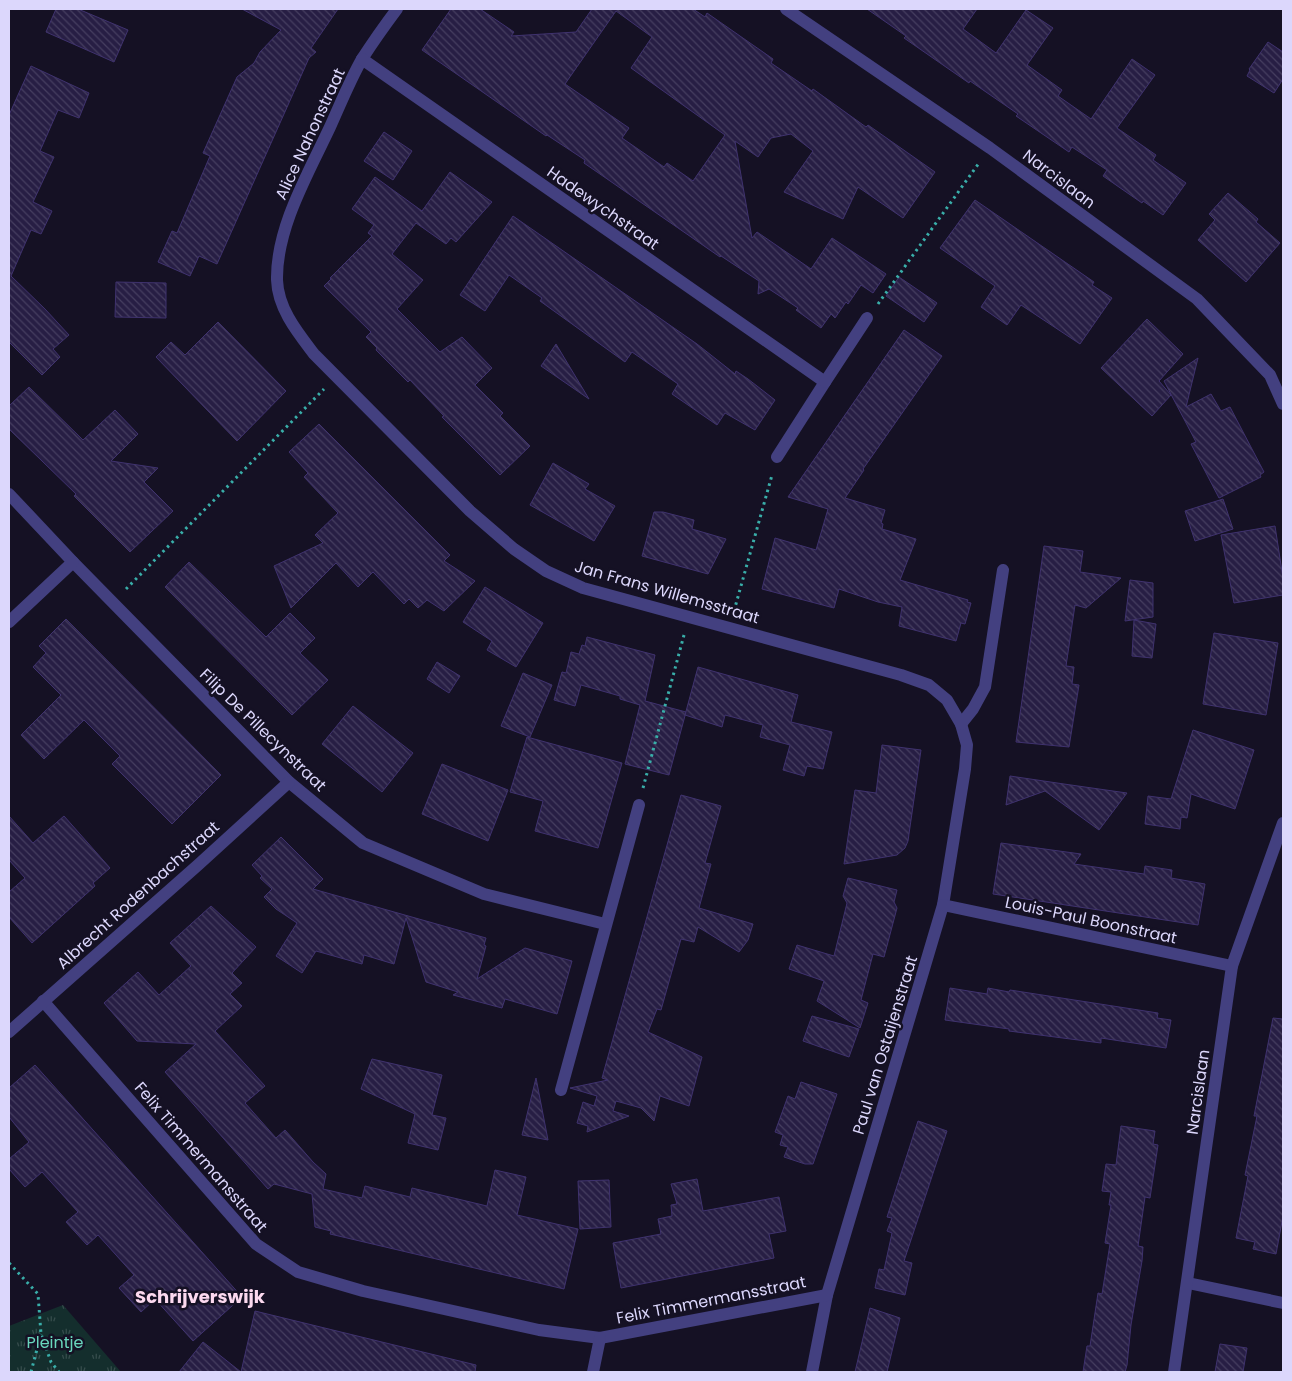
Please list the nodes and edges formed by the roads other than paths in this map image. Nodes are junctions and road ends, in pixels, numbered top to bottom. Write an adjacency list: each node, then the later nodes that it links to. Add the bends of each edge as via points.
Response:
1 (397, 9): 3 (street, Alice Nahonstraat)
2 (786, 9): 7 (street, Narcislaan, via 990,148 1197,299 1270,376)
3 (362, 60): 4 (street, Alice Nahonstraat, via 288,220 282,238); 6 (street, Hadewychstraat)
4 (277, 282): 13 (street, Jan Frans Willemsstraat, via 287,315 314,354 470,511 514,549 546,570 584,588 901,674 929,685 947,700)
5 (867, 318): 6 (street)
6 (825, 382): 8 (street)
7 (1283, 404)
8 (777, 457)
9 (9, 494): 10 (street, Filip De Pillecynstraat)
10 (73, 562): 12 (street); 14 (street, Filip De Pillecynstraat)
11 (1003, 570): 13 (street, via 985,687)
12 (9, 622)
13 (960, 724): 17 (street, Paul van Ostaijenstraat, via 967,745 965,769)
14 (289, 782): 18 (street, Filip De Pillecynstraat, via 362,844 484,894); 20 (street, Albrecht Rodenbachstraat)
15 (638, 805): 18 (street)
16 (1283, 824): 19 (street, Narcislaan)
17 (944, 905): 19 (street, Louis-Paul Boonstraat); 24 (street, Paul van Ostaijenstraat)
18 (605, 924): 22 (street)
19 (1232, 966): 23 (street, Narcislaan)
20 (43, 1002): 21 (street, Albrecht Rodenbachstraat); 26 (street, Felix Timmermansstraat, via 256,1244 298,1272 363,1291 529,1328)
21 (9, 1032)
22 (561, 1090)
23 (1188, 1283): 25 (street); 29 (street, Narcislaan)
24 (827, 1295): 26 (street, Felix Timmermansstraat); 28 (street, Paul van Ostaijenstraat)
25 (1283, 1303)
26 (600, 1338): 27 (street, Felix Timmermansstraat)
27 (593, 1372)
28 (812, 1372)
29 (1174, 1372)

